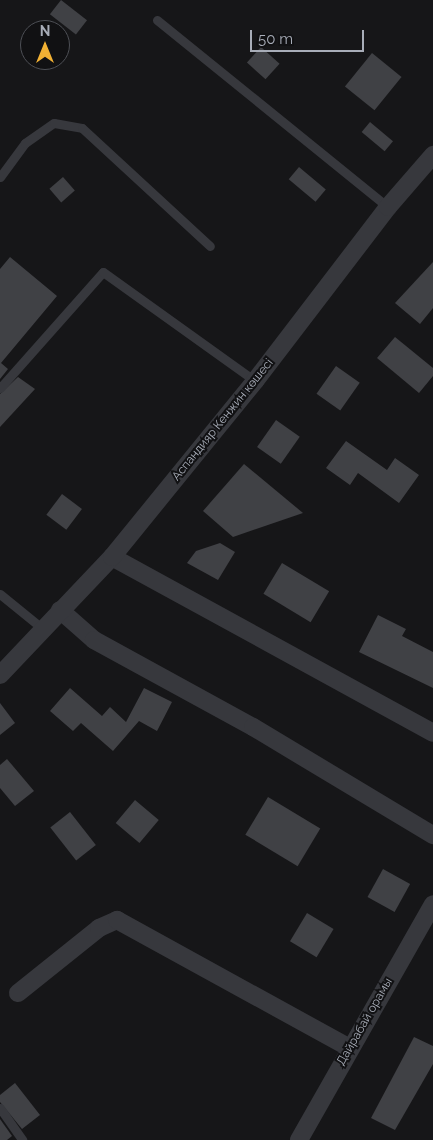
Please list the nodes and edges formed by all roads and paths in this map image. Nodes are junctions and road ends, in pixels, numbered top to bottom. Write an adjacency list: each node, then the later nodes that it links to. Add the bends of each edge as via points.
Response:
1 (157, 20): 4 (lane)
2 (433, 155): 4 (street, Аспандияр Кенжин көшесі)
3 (0, 177): 5 (lane, via 25,143 54,123 82,128)
4 (388, 207): 6 (street, Аспандияр Кенжин көшесі)
5 (210, 246)
6 (255, 381): 7 (lane, via 103,272); 8 (street, Аспандияр Кенжин көшесі)
7 (0, 388)
8 (112, 557): 10 (street, Аспандияр Кенжин көшесі); 13 (street)
9 (0, 594): 11 (lane)
10 (60, 610): 11 (street, Аспандияр Кенжин көшесі); 14 (street, via 94,640 253,727)
11 (43, 629): 12 (street, Аспандияр Кенжин көшесі)
12 (0, 675)
13 (433, 733)
14 (433, 835)
15 (433, 904): 17 (street, Дайрабай орамы)
16 (18, 993): 17 (street, via 99,928 117,920)
17 (350, 1048): 20 (street, Дайрабай орамы)
18 (0, 1108): 19 (lane)
19 (22, 1140)
20 (299, 1140)

